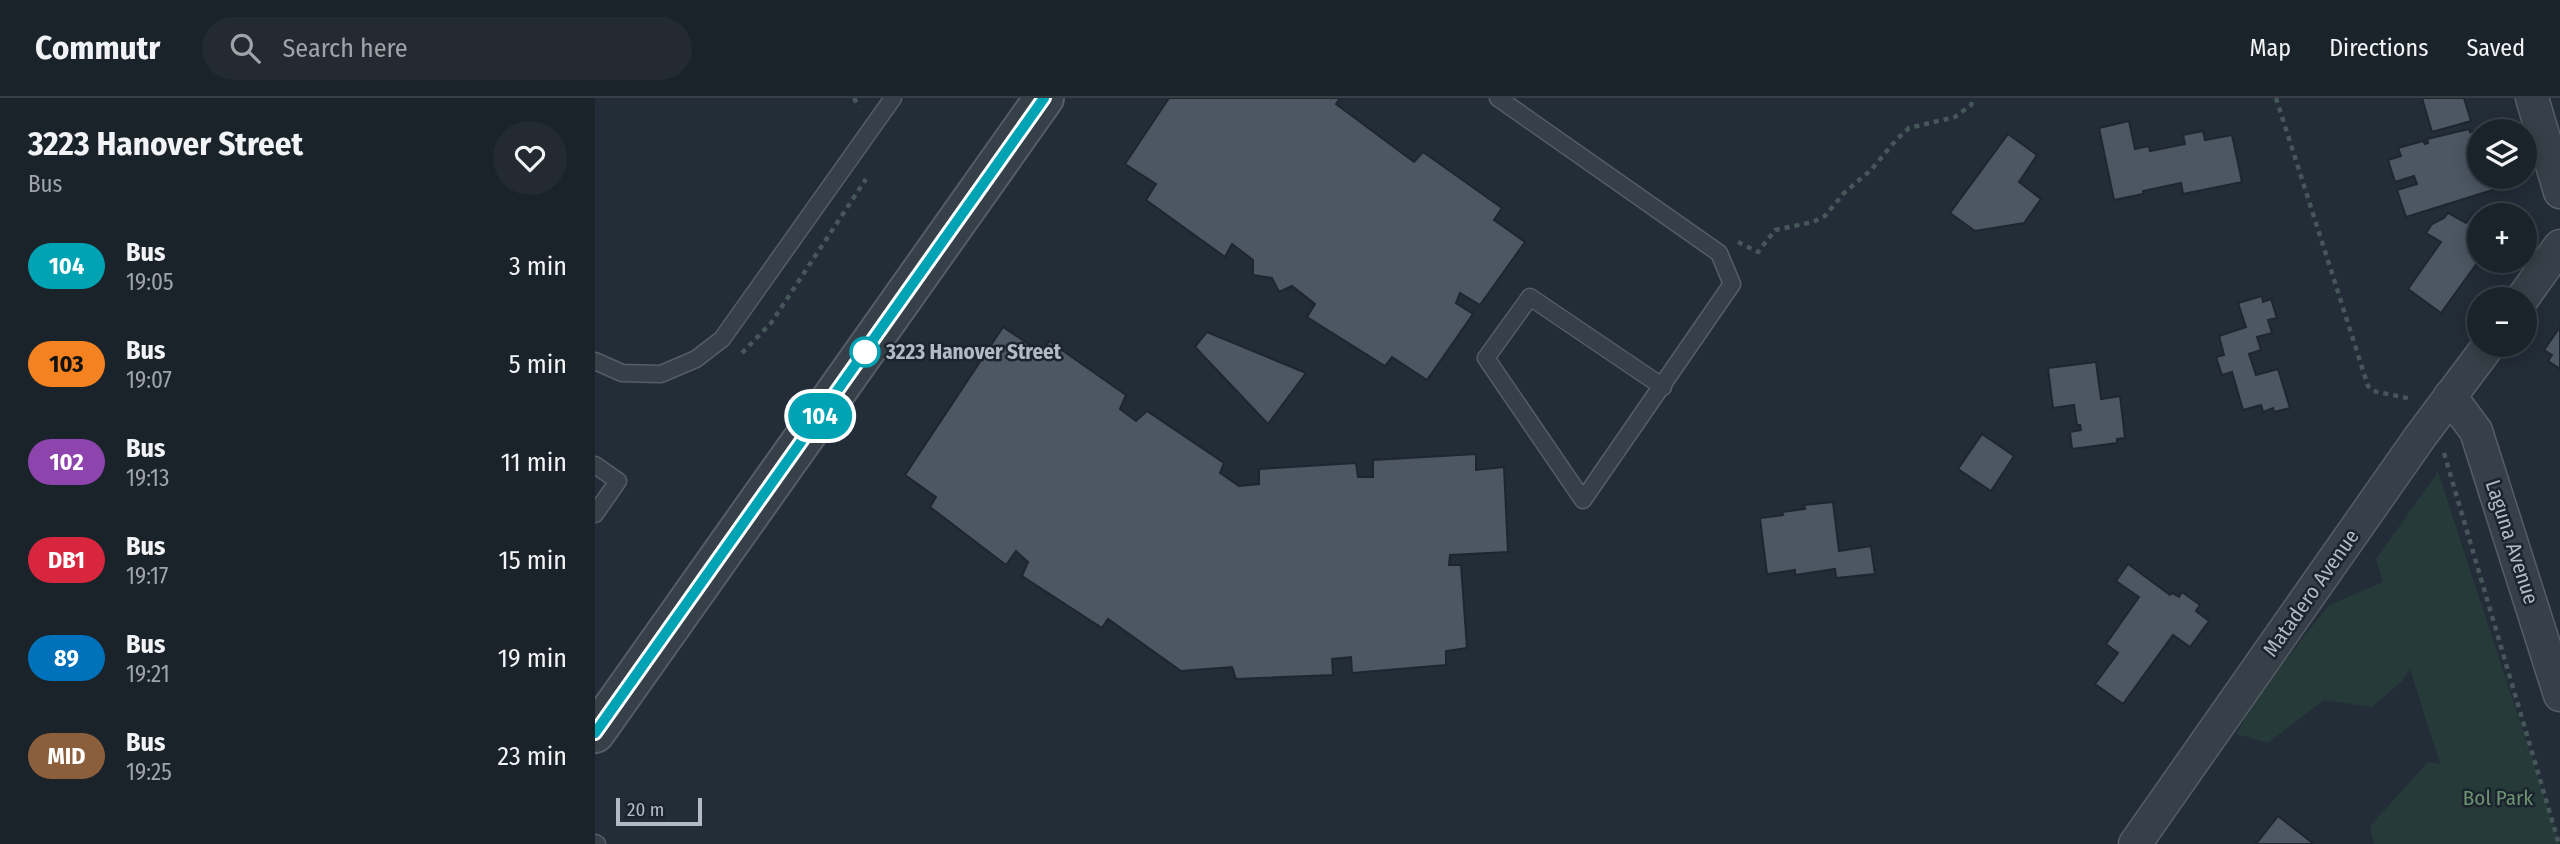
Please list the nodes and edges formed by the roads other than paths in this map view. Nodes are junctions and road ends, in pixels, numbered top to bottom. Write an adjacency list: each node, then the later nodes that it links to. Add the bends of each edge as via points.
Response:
1 (894, 98): 9 (lane, via 722,339 696,359 661,374 622,373)
2 (1044, 98): 15 (street)
3 (1497, 98): 10 (lane, via 1719,253 1732,284)
4 (2532, 98): 5 (street)
5 (2560, 192)
6 (2560, 246): 7 (street)
7 (2531, 287)
8 (2480, 357): 11 (street, Matadero Avenue)
9 (595, 361)
10 (1663, 387): 10 (lane, via 1583,500 1486,358 1530,297)
11 (2442, 408): 14 (street, Laguna Avenue, via 2476,431); 16 (street, Matadero Avenue)
12 (595, 465): 13 (lane, via 618,481)
13 (595, 514)
14 (2560, 695)
15 (595, 733)
16 (2136, 844)

